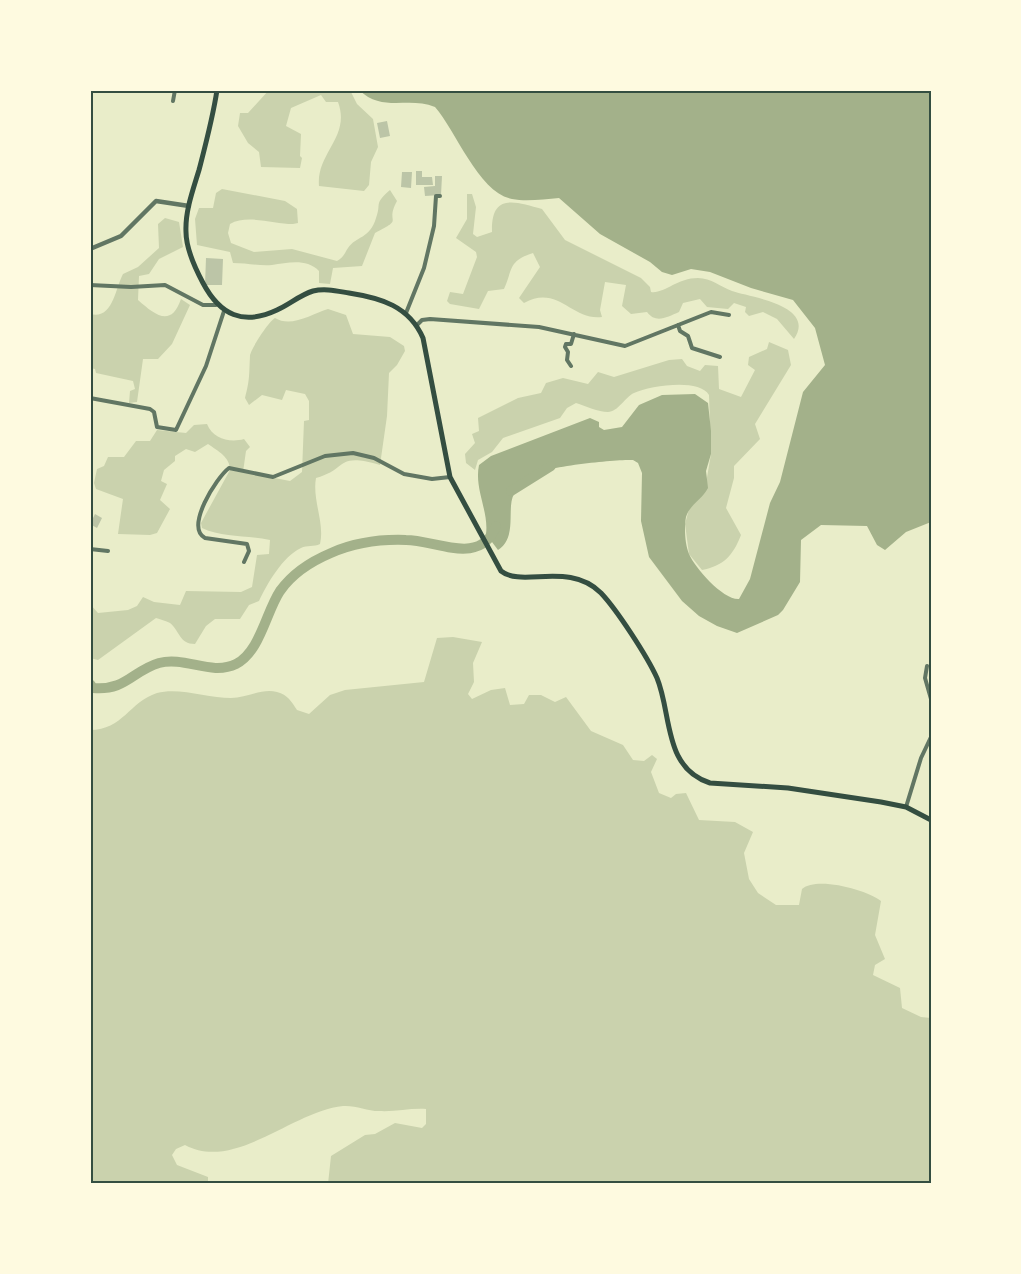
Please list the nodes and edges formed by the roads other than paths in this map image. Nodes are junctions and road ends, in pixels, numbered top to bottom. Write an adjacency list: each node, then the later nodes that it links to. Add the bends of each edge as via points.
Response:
1 (175, 90): 3 (street)
2 (218, 90): 5 (main road)
3 (173, 101)
4 (440, 196): 10 (street, via 436,196 434,226 422,274)
5 (189, 206): 6 (street, via 156,201 121,236); 8 (main road, via 187,244)
6 (90, 249)
7 (90, 285): 8 (street, via 165,285 203,305)
8 (216, 305): 9 (main road)
9 (224, 311): 10 (main road, via 255,317 310,292 326,289 385,301); 17 (street, via 206,366 176,430 157,427 150,409)
10 (406, 313): 12 (main road)
11 (729, 315): 13 (street, via 711,312)
12 (417, 325): 14 (street, via 430,319 539,327); 18 (main road, via 425,346)
13 (678, 325): 14 (street, via 625,346); 15 (street, via 692,348)
14 (574, 334): 16 (street, via 565,348)
15 (720, 357)
16 (571, 366)
17 (90, 398)
18 (450, 477): 21 (street, via 432,479 404,474 374,458 353,453 325,456 273,477 229,468 203,506 197,526 205,538 248,544); 25 (main road, via 505,574 576,578 600,592 656,675 674,750 699,780 788,788)
19 (90, 549): 20 (street)
20 (108, 551)
21 (244, 562)
22 (927, 666): 23 (street, via 925,678)
23 (931, 699)
24 (931, 737): 25 (street)
25 (906, 807): 26 (main road)
26 (931, 820)

